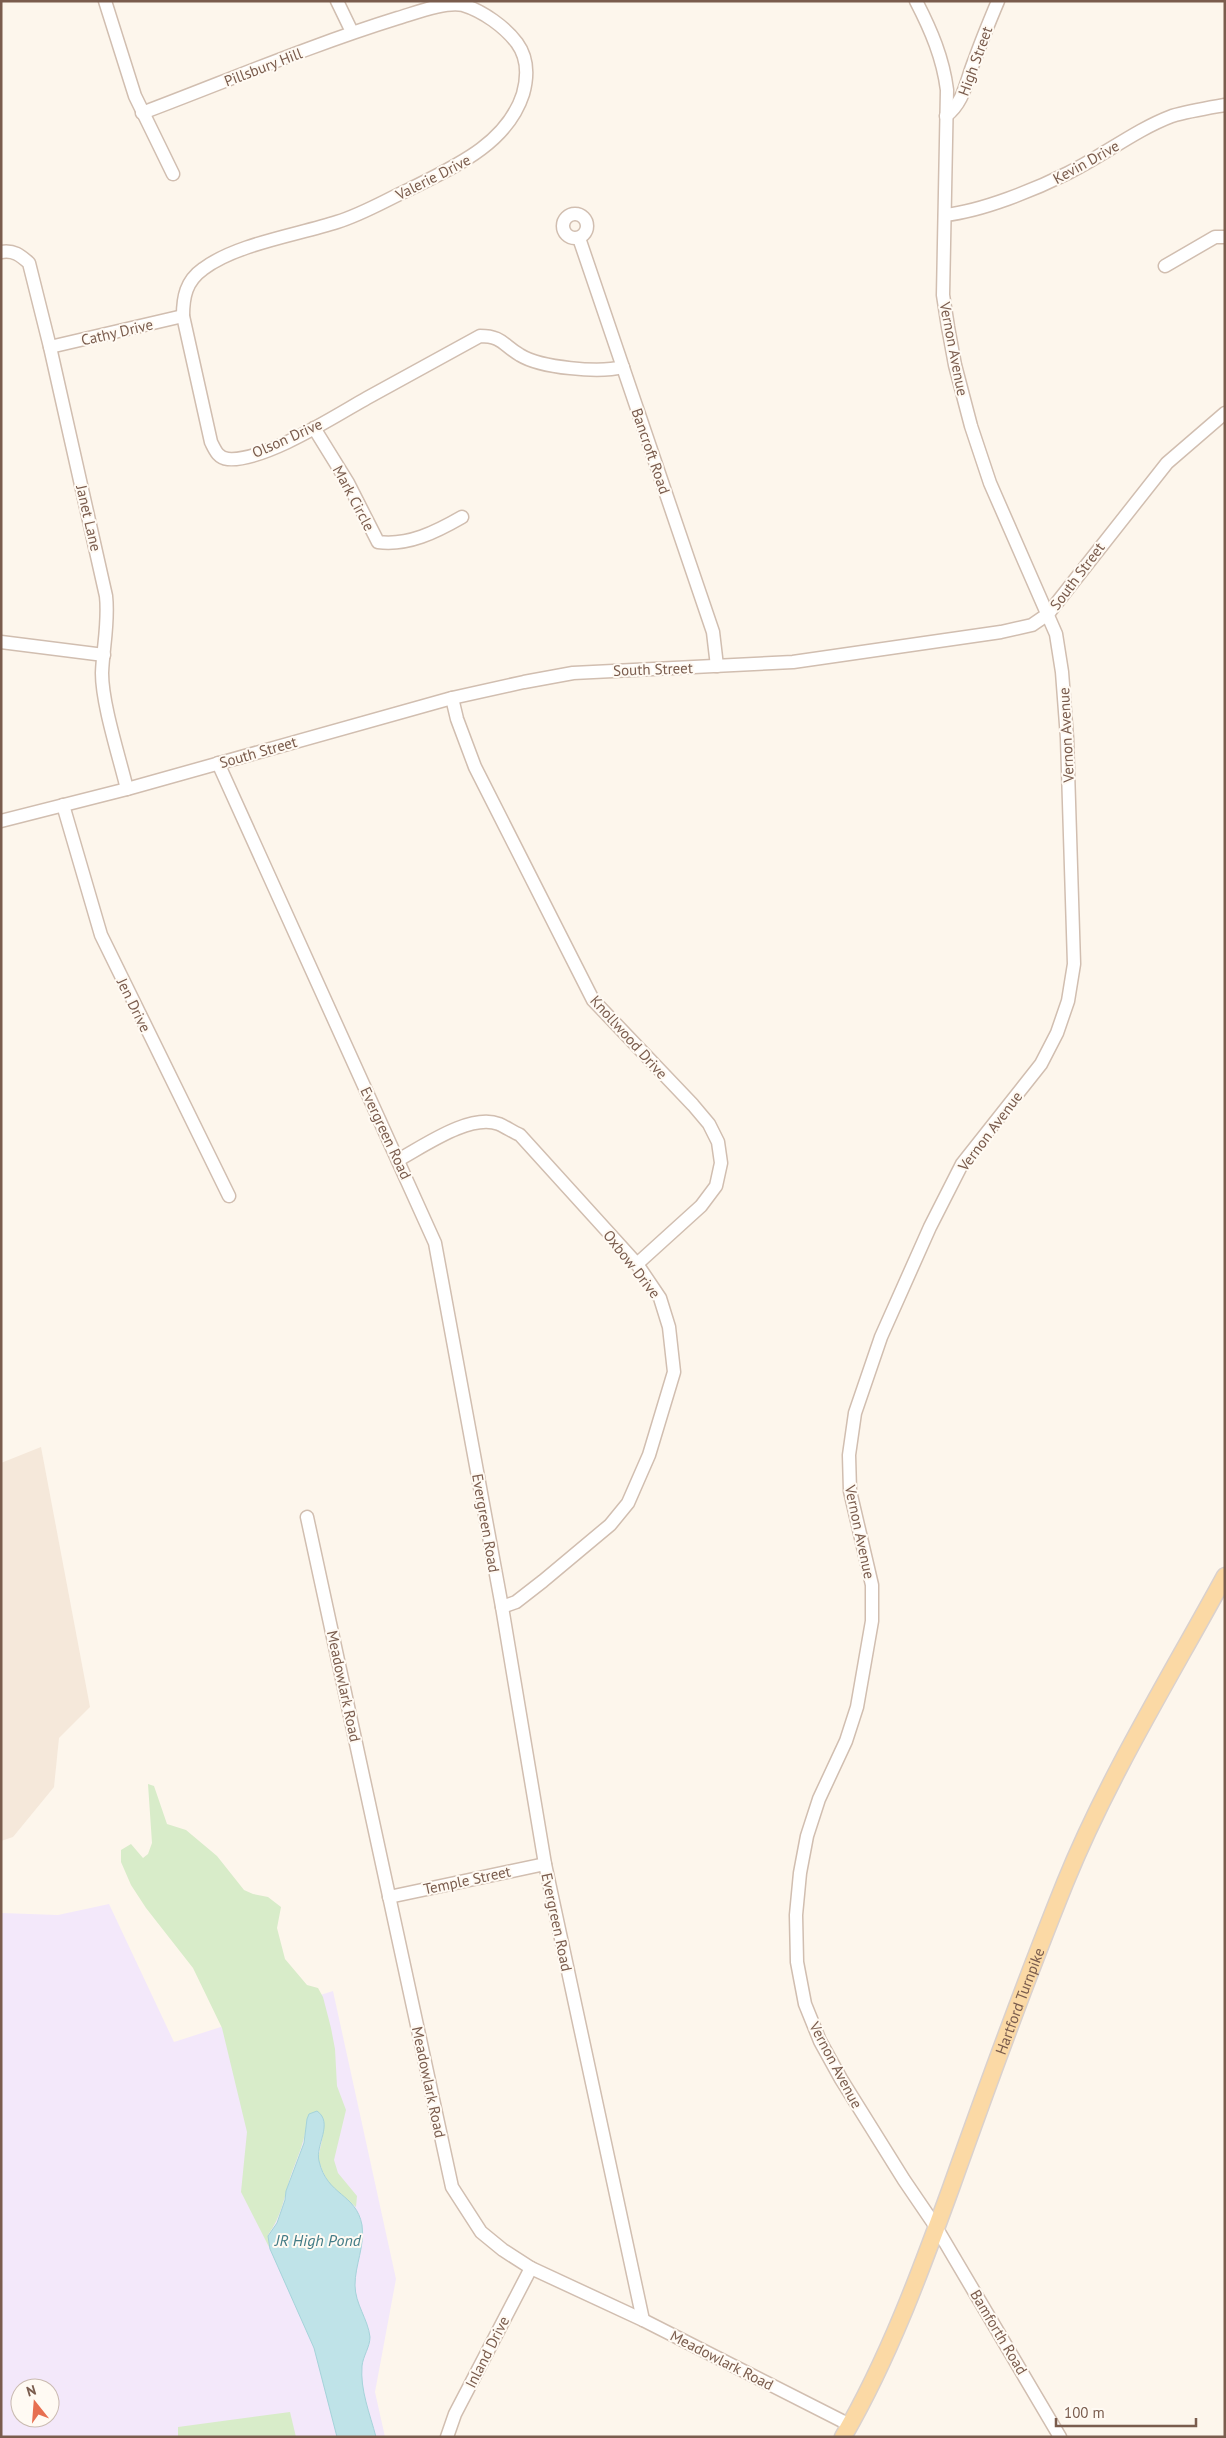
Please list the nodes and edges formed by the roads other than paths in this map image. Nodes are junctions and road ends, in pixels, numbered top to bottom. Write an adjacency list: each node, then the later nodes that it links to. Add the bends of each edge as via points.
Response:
1 (105, 1): 7 (street)
2 (337, 1): 5 (street)
3 (916, 1): 8 (street, Vernon Avenue, via 945,68)
4 (998, 1): 8 (street, High Street, via 962,98 956,109)
5 (352, 32): 7 (street, Pillsbury Hill); 15 (street, Valerie Drive, via 432,8 462,5 488,17 510,33 523,52 528,79 518,108 474,156 445,172 340,221 243,250 202,269 190,281 183,299)
6 (1225, 105): 10 (street, Kevin Drive, via 1173,116 1036,188 962,214)
7 (142, 113): 9 (street)
8 (946, 116): 10 (street, Vernon Avenue)
9 (173, 174)
10 (945, 216): 21 (street, Vernon Avenue, via 943,295 955,364 990,483)
11 (1225, 236): 14 (street, via 1215,237)
12 (580, 238): 17 (street, Bancroft Road)
13 (1, 252): 16 (street, Janet Lane, via 19,254 29,263)
14 (1165, 266)
15 (184, 316): 16 (street, Cathy Drive); 19 (street, Olson Drive, via 211,442 217,455 227,459 242,458 268,450)
16 (50, 347): 23 (street, Janet Lane, via 106,596 108,613)
17 (623, 367): 19 (street, Olson Drive, via 588,369 554,366 521,356 500,339 480,336); 24 (street, Bancroft Road, via 713,632)
18 (1225, 413): 21 (street, South Street, via 1167,463)
19 (314, 428): 20 (street, Mark Circle, via 348,483 378,542 393,544 436,532)
20 (462, 517)
21 (1048, 614): 24 (street, South Street, via 1032,626 1002,632 793,662); 38 (street, Vernon Avenue, via 1056,634 1062,672 1067,738 1074,964 1068,1001 1041,1064 962,1164 881,1337 855,1413 849,1455 850,1491 872,1585 872,1620 857,1707 807,1836 796,1915 798,1970 805,2004 820,2041)
22 (1, 642): 23 (street)
23 (104, 655): 27 (street, Janet Lane, via 102,674 106,702)
24 (717, 666): 25 (street, South Street, via 573,673)
25 (452, 698): 26 (street, South Street); 32 (street, Knollwood Drive, via 475,767 593,1000 693,1105 709,1124 718,1142 721,1162 716,1186 701,1206)
26 (218, 763): 27 (street, South Street); 30 (street, Evergreen Road)
27 (127, 789): 28 (street, South Street)
28 (63, 805): 29 (street, South Street); 31 (street, Jen Drive, via 101,935)
29 (1, 821)
30 (398, 1160): 32 (street, Oxbow Drive, via 475,1122 498,1123 520,1135); 35 (street, Evergreen Road, via 437,1253)
31 (229, 1196)
32 (637, 1264): 35 (street, Oxbow Drive, via 660,1298 673,1352 674,1372 650,1456 628,1503 610,1525 516,1602)
33 (307, 1516): 37 (street, Meadowlark Road)
34 (1225, 1576): 38 (main road, Hartford Turnpike, via 1125,1758 1065,1882)
35 (502, 1607): 36 (street, Evergreen Road)
36 (545, 1864): 37 (street, Temple Street); 40 (street, Evergreen Road)
37 (389, 1897): 39 (street, Meadowlark Road, via 452,2187 481,2232)
38 (936, 2227): 41 (main road, Hartford Turnpike, via 876,2375); 43 (street, Bamforth Road)
39 (531, 2268): 40 (street, Meadowlark Road); 42 (street, Inland Drive, via 455,2414)
40 (643, 2320): 41 (street, Meadowlark Road)
41 (846, 2431)
42 (447, 2437)
43 (1060, 2437)

